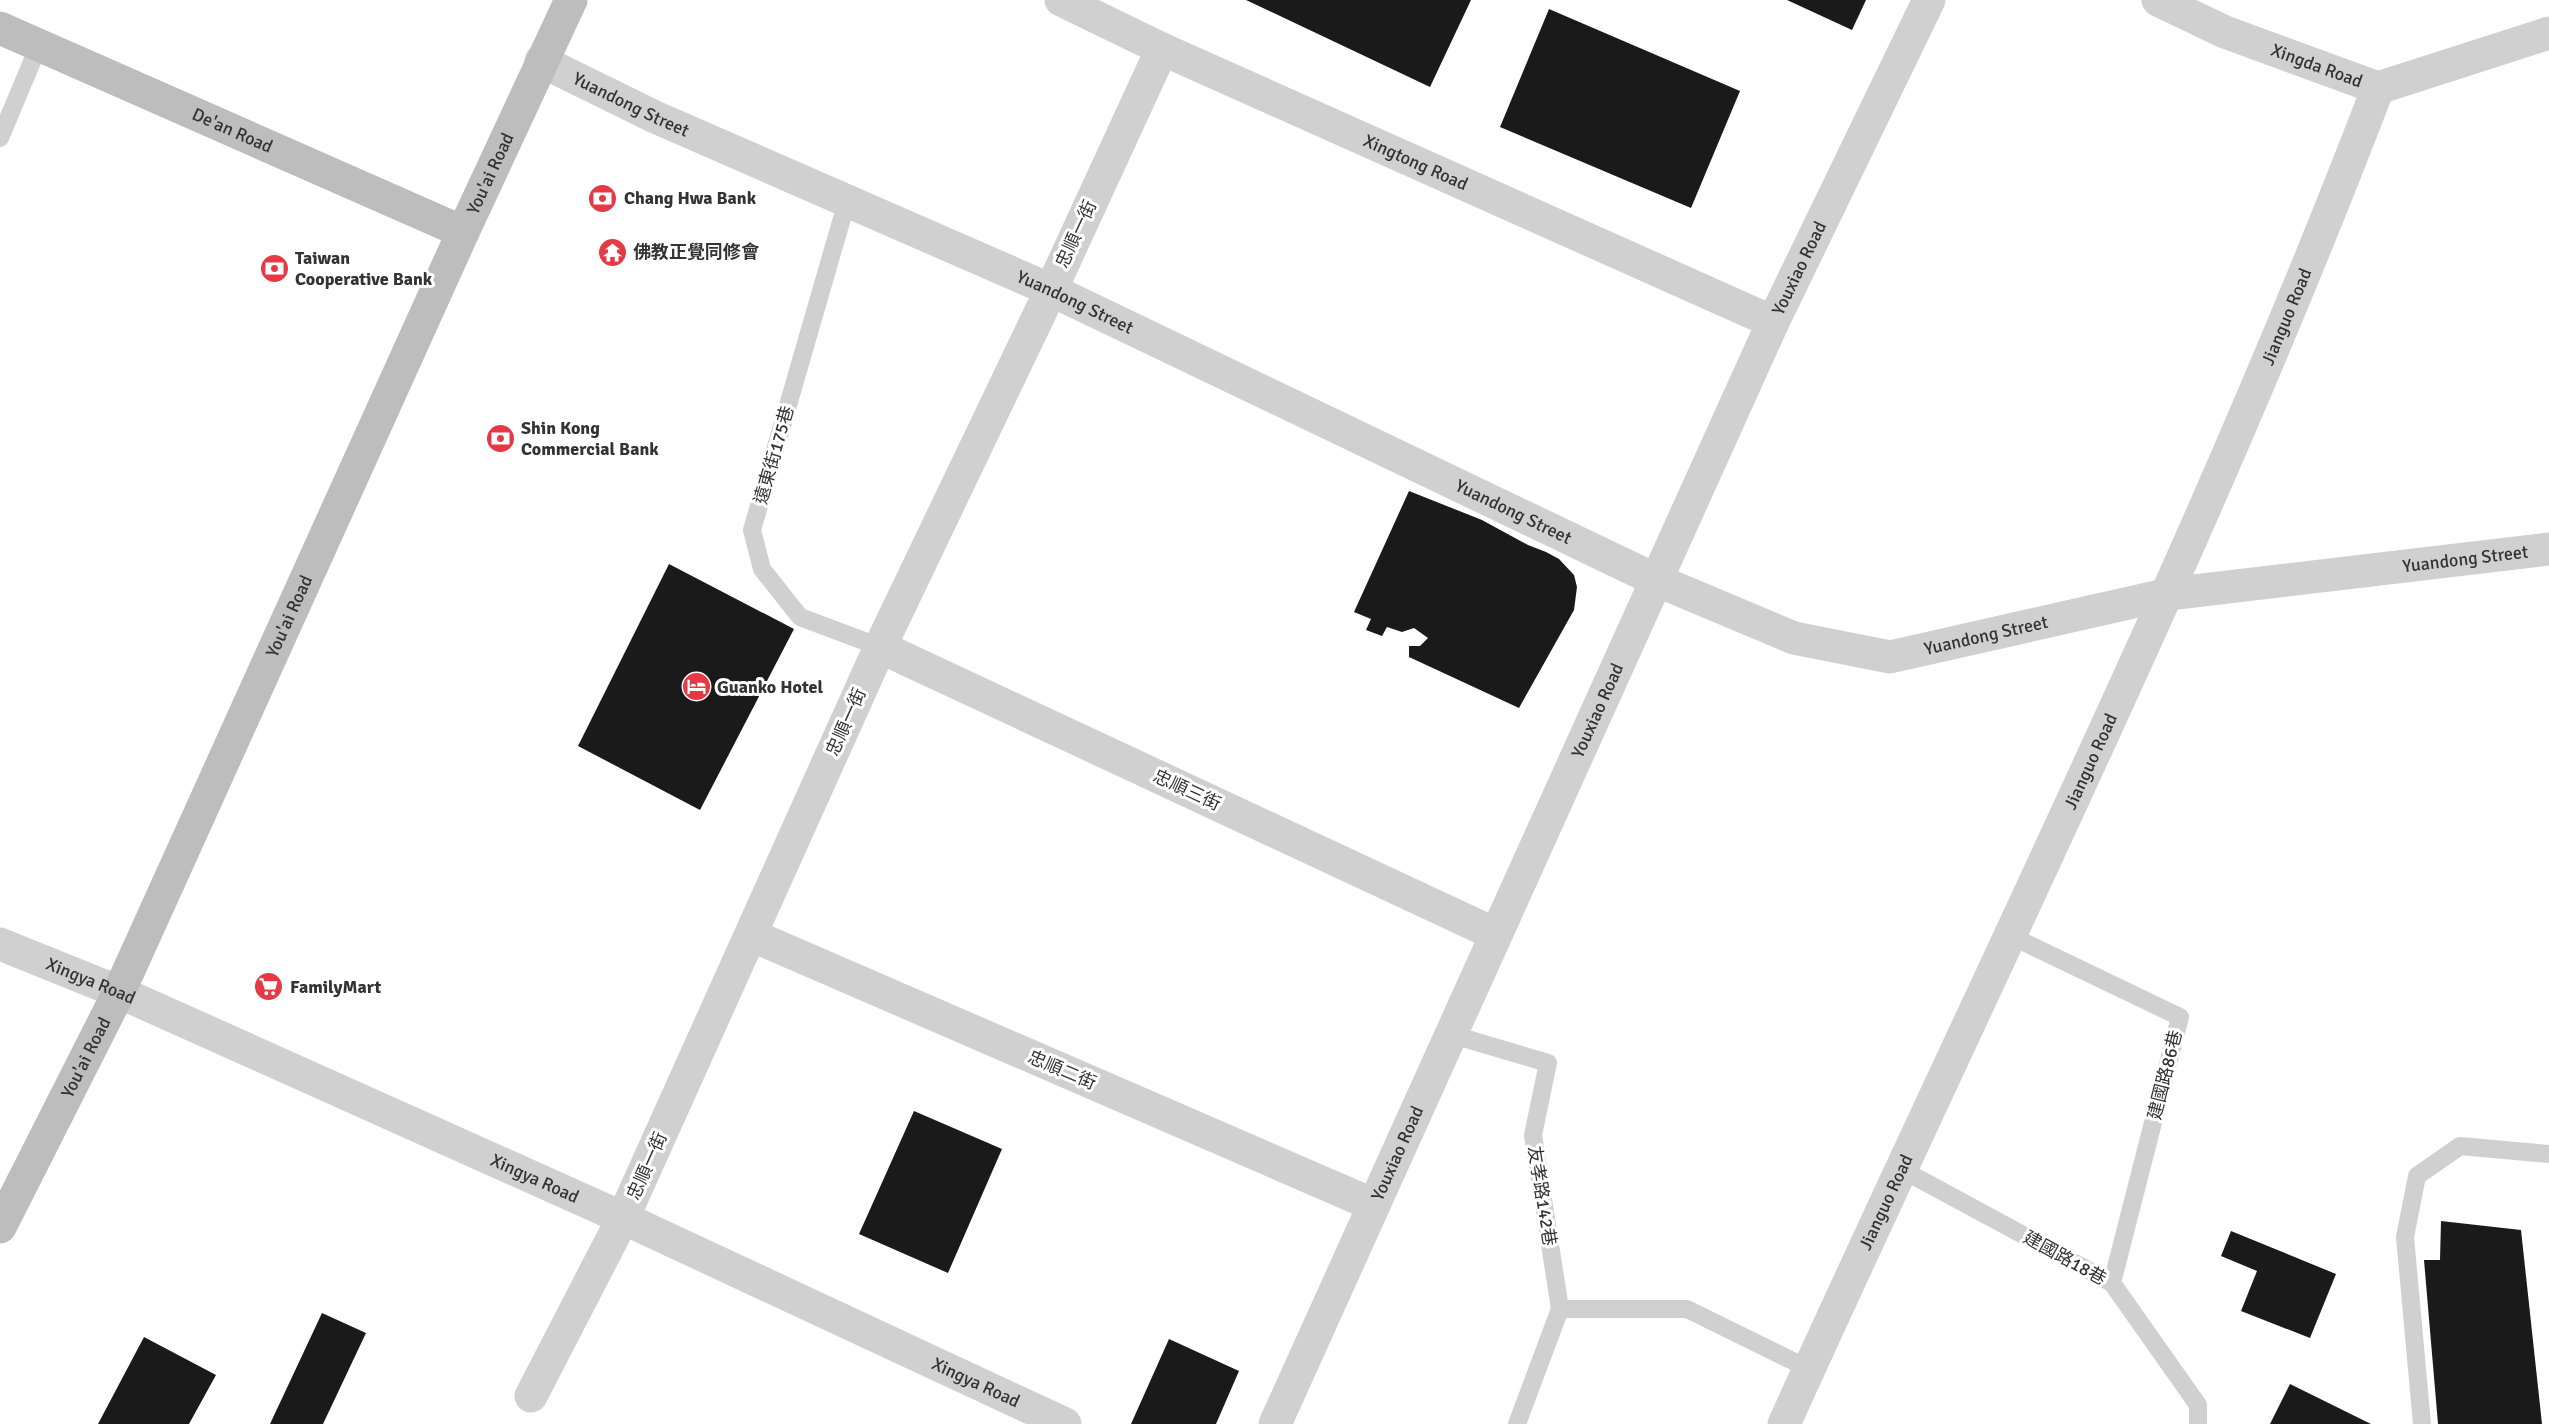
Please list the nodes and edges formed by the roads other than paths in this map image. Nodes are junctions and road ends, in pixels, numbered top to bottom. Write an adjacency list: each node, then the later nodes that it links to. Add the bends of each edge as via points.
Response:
1 (571, 0): 9 (street, You'ai Road)
2 (1061, 0): 8 (street, Xingtong Road)
3 (1929, 0): 15 (street, Youxiao Road)
4 (2158, 0): 10 (street, Xingda Road, via 2225,32)
5 (0, 28): 7 (street, De'an Road)
6 (2549, 33): 10 (street, Xingda Road)
7 (39, 45): 11 (lane); 13 (street, De'an Road)
8 (1161, 49): 14 (street, 忠順一街); 15 (street, Xingtong Road)
9 (541, 62): 12 (street, Yuandong Street); 13 (street, You'ai Road)
10 (2378, 88): 18 (street, Jianguo Road, via 2335,201)
11 (0, 138)
12 (847, 201): 14 (street, Yuandong Street); 19 (lane, 遠東街175巷, via 752,530 762,569 800,616)
13 (463, 232): 24 (street, You'ai Road)
14 (1051, 290): 17 (street, Yuandong Street); 19 (street, 忠順一街)
15 (1773, 322): 17 (street, Youxiao Road)
16 (2549, 549): 18 (street, Yuandong Street)
17 (1656, 580): 18 (street, Yuandong Street, via 1794,638 1890,657); 20 (street, Youxiao Road)
18 (2169, 594): 22 (street, Jianguo Road)
19 (880, 647): 20 (street, 忠順三街); 21 (street, 忠順一街)
20 (1495, 934): 25 (street, Youxiao Road)
21 (750, 935): 28 (street, 忠順二街); 29 (street, 忠順一街)
22 (2009, 935): 27 (street, Jianguo Road); 31 (lane, 建國路86巷, via 2180,1017)
23 (0, 944): 24 (street, Xingya Road)
24 (119, 992): 29 (street, Xingya Road); 30 (street, You'ai Road)
25 (1449, 1034): 28 (street, Youxiao Road); 32 (lane, 友孝路142巷, via 1548,1063 1533,1135)
26 (2549, 1154): 40 (lane, via 2460,1146 2417,1176 2405,1237)
27 (1901, 1169): 31 (lane, 建國路18巷); 33 (street, Jianguo Road)
28 (1374, 1205): 36 (street, Youxiao Road)
29 (623, 1218): 34 (street, 忠順一街); 35 (street, Xingya Road)
30 (0, 1227)
31 (2112, 1283): 39 (lane, 建國路18巷, via 2198,1405)
32 (1560, 1309): 33 (lane, via 1687,1309); 37 (lane, 友孝路142巷)
33 (1809, 1370): 38 (street, Jianguo Road)
34 (531, 1396)
35 (1065, 1424)
36 (1275, 1424)
37 (1517, 1424)
38 (1784, 1424)
39 (2198, 1424)
40 (2422, 1424)

